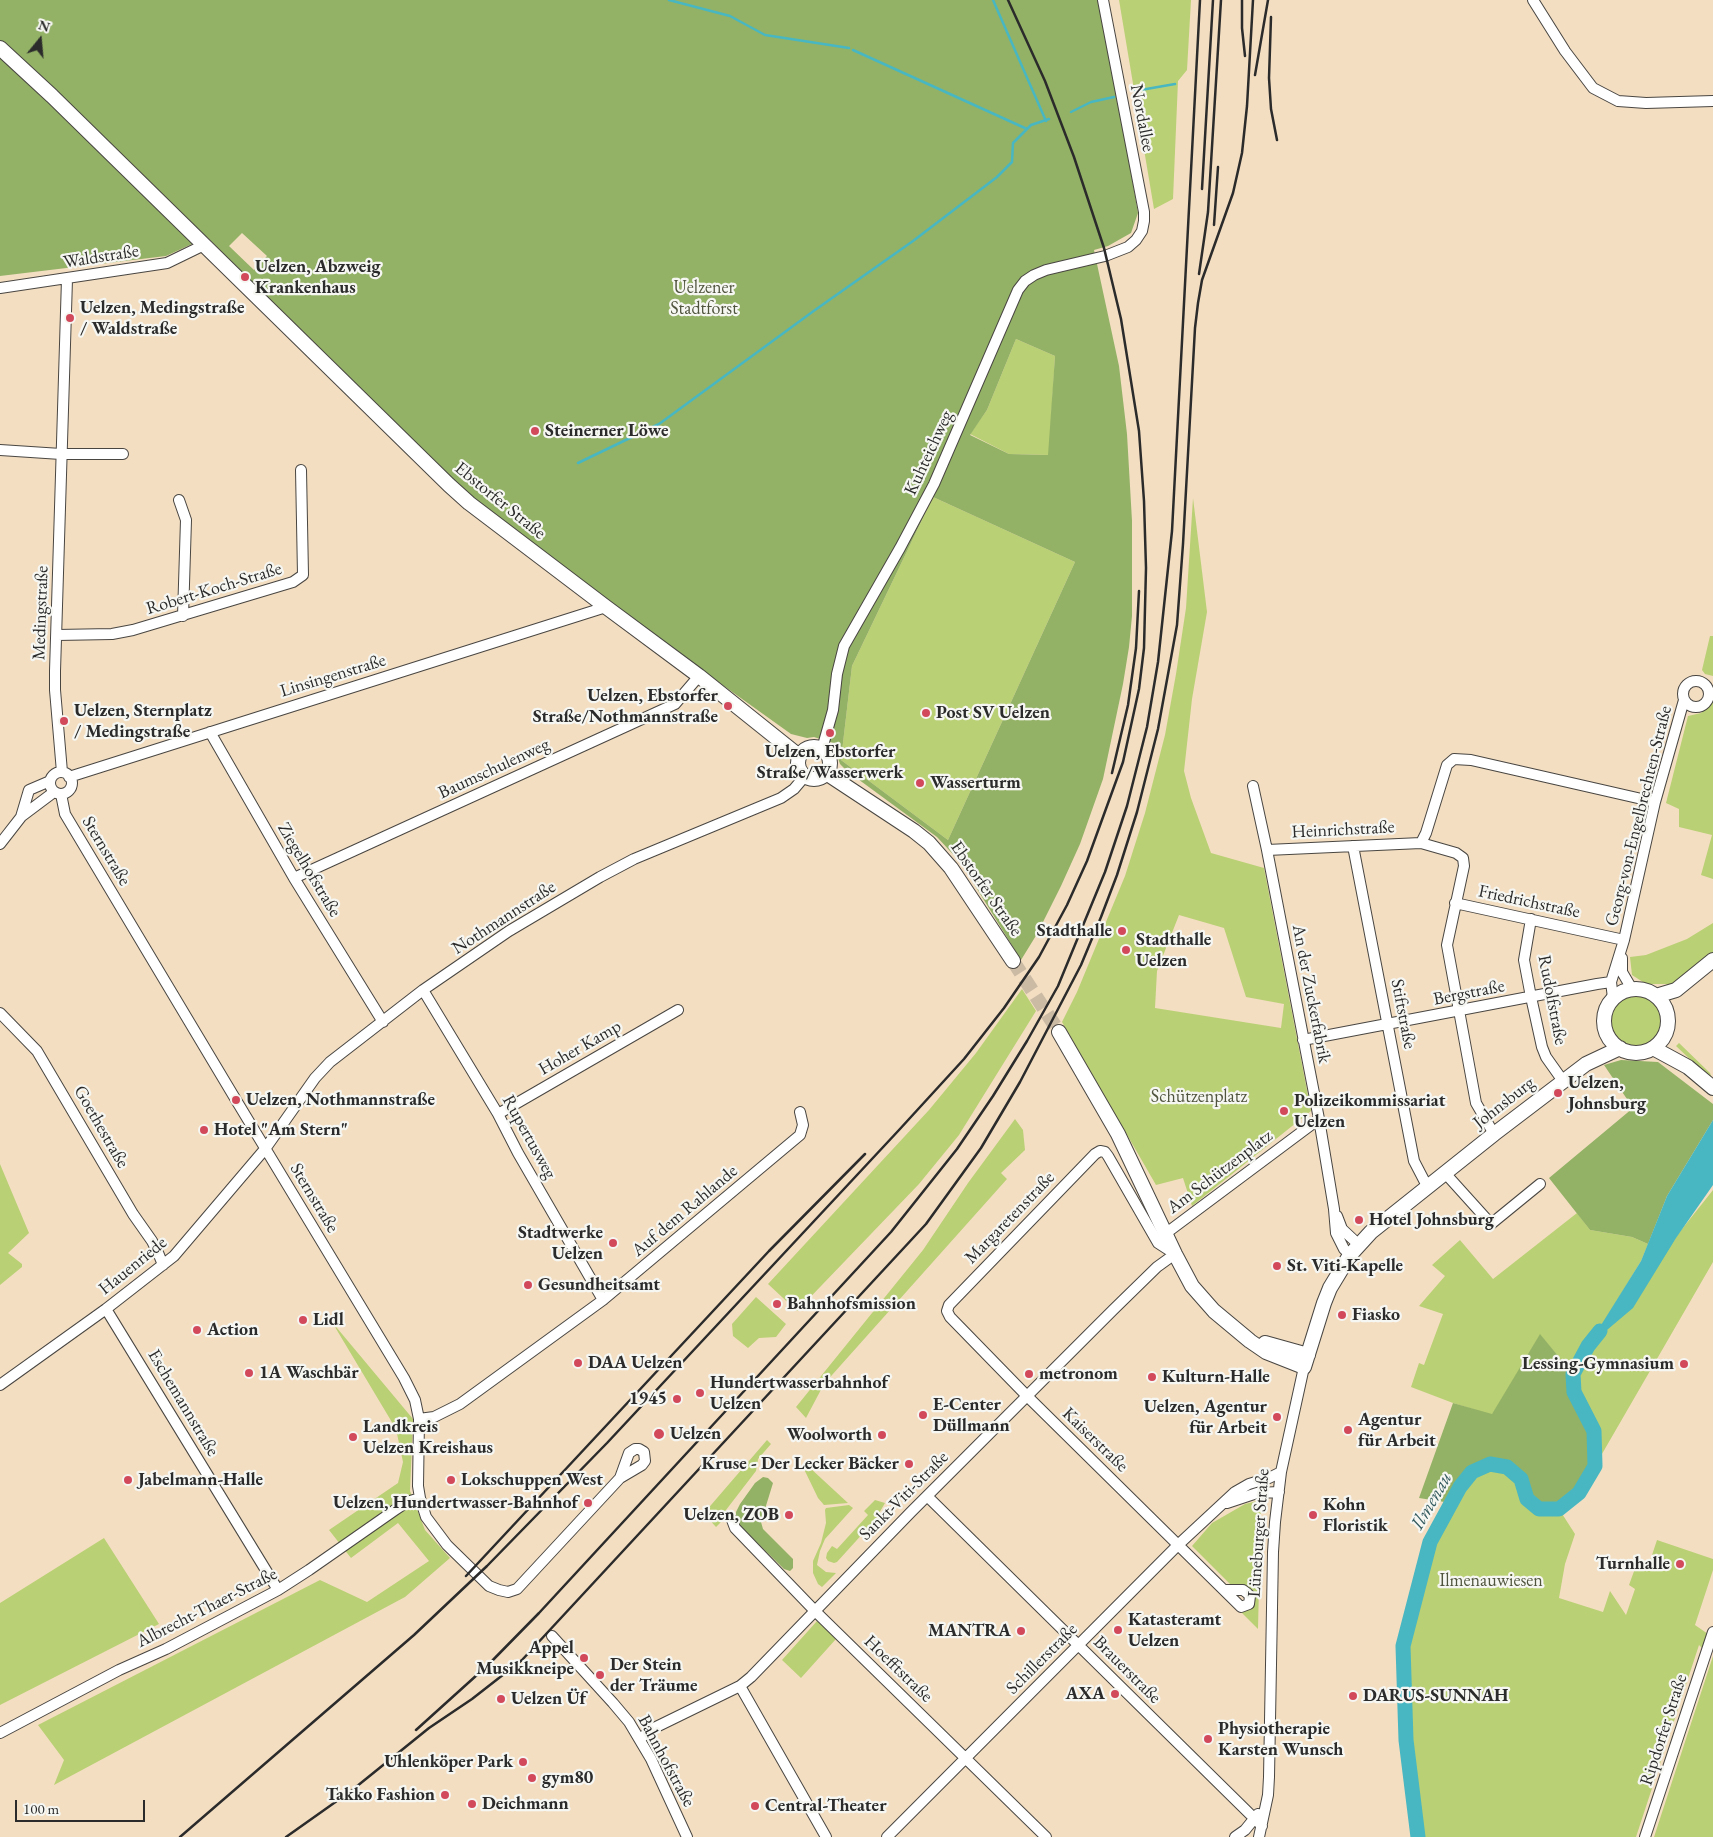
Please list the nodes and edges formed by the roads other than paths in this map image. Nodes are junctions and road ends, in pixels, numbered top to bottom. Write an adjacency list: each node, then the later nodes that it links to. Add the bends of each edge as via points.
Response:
1 (1103, 0): 5 (street, Nordallee, via 1144,212 1142,231)
2 (1533, 0): 4 (street, via 1593,88 1618,101)
3 (0, 48): 6 (main road, Ebstorfer Straße)
4 (1713, 101)
5 (1136, 240): 22 (street, Kuhteichweg, via 1118,252 1034,275 1018,290 934,484 844,646 833,710)
6 (204, 245): 7 (street, Waldstraße, via 167,263); 14 (main road, Ebstorfer Straße, via 449,485)
7 (67, 279): 8 (street, Waldstraße); 10 (street, Medingstraße)
8 (0, 288)
9 (0, 450): 10 (street)
10 (61, 454): 11 (street); 16 (street, Medingstraße)
11 (123, 454)
12 (301, 470): 15 (street, Robert-Koch-Straße, via 302,575 293,582)
13 (179, 500): 15 (street, via 186,520)
14 (606, 607): 18 (main road, Ebstorfer Straße); 21 (street, Linsingenstraße)
15 (183, 616): 16 (street, Robert-Koch-Straße, via 112,634)
16 (57, 635): 25 (street, Medingstraße, via 55,690)
17 (1694, 670): 19 (street, Georg-von-Engelbrechten-Straße)
18 (699, 676): 23 (main road, Ebstorfer Straße); 36 (street, Baumschulenweg, via 675,704)
19 (1691, 681): 20 (street, Georg-von-Engelbrechten-Straße, via 1683,690); 20 (street, Georg-von-Engelbrechten-Straße, via 1700,681 1707,686 1710,693 1708,701 1696,708)
20 (1684, 700): 30 (street, Georg-von-Engelbrechten-Straße)
21 (210, 732): 25 (street, Linsingenstraße); 36 (street, Ziegelhofstraße)
22 (822, 749): 23 (main road, via 806,748); 24 (main road, via 830,762)
23 (799, 756): 26 (main road, via 798,767)
24 (826, 773): 26 (main road, via 816,779); 41 (main road, Ebstorfer Straße, via 914,831 942,856)
25 (65, 774): 27 (street, via 53,775); 29 (street, via 71,783 70,789)
26 (805, 776): 45 (street, Nothmannstraße, via 781,798 600,877 509,931)
27 (50, 781): 29 (street, via 50,787); 31 (street, via 29,790)
28 (1253, 786): 35 (street, An der Zuckerfabrik)
29 (58, 793): 31 (street); 69 (street, Sternstraße, via 65,814)
30 (1655, 802): 32 (street, via 1471,760 1454,759 1448,765); 39 (street, Georg-von-Engelbrechten-Straße)
31 (21, 817): 33 (street)
32 (1421, 842): 34 (street, Heinrichstraße); 37 (street, Heinrichstraße, via 1464,858)
33 (0, 844)
34 (1353, 846): 35 (street, Heinrichstraße); 54 (street, Stiftstraße)
35 (1267, 850): 58 (street, An der Zuckerfabrik)
36 (294, 878): 53 (street, Ziegelhofstraße)
37 (1455, 903): 38 (street, Friedrichstraße); 50 (street, via 1447,945)
38 (1530, 919): 39 (street, Friedrichstraße); 47 (street, Rudolfstraße, via 1524,960)
39 (1624, 940): 43 (street, Georg-von-Engelbrechten-Straße); 44 (street, Georg-von-Engelbrechten-Straße, via 1622,972)
40 (1713, 960): 46 (main road, via 1676,990)
41 (1013, 961)
42 (1713, 970): 52 (main road, via 1681,996)
43 (1612, 982): 47 (street, Bergstraße); 48 (street, Georg-von-Engelbrechten-Straße)
44 (1632, 989): 46 (main road); 48 (main road)
45 (423, 990): 53 (street, Nothmannstraße); 66 (street, Rupertusweg)
46 (1656, 996): 52 (main road)
47 (1531, 997): 50 (street, Bergstraße); 63 (street, Rudolfstraße, via 1542,1047)
48 (1613, 998): 57 (main road, via 1604,1016)
49 (678, 1010): 66 (street, Hoher Kamp)
50 (1459, 1011): 54 (street, Bergstraße); 68 (street, via 1476,1102)
51 (0, 1013): 76 (street, Goethestraße, via 37,1051)
52 (1667, 1014): 56 (main road)
53 (383, 1022): 69 (street, Nothmannstraße, via 330,1062 315,1078)
54 (1388, 1025): 58 (street, Bergstraße); 72 (street, Stiftstraße, via 1414,1161)
55 (1059, 1032): 73 (main road, via 1118,1134)
56 (1666, 1033): 60 (main road); 62 (main road)
57 (1608, 1036): 59 (main road); 61 (main road, Johnsburg)
58 (1303, 1040): 67 (street, An der Zuckerfabrik)
59 (1620, 1048): 60 (main road, via 1633,1053); 61 (main road, Johnsburg)
60 (1653, 1048): 62 (main road)
61 (1586, 1064): 63 (main road, Johnsburg)
62 (1688, 1067): 64 (main road)
63 (1563, 1081): 68 (main road, Johnsburg)
64 (1713, 1088)
65 (800, 1112): 77 (street, Auf dem Rahlande, via 803,1124 800,1135)
66 (498, 1114): 77 (street, Rupertusweg)
67 (1318, 1119): 73 (street, Am Schützenplatz); 74 (street, An der Zuckerfabrik, via 1334,1208)
68 (1494, 1134): 70 (main road, Johnsburg)
69 (265, 1149): 76 (street, Hauenriede, via 185,1244); 83 (street, Sternstraße, via 404,1378)
70 (1445, 1172): 71 (street, via 1491,1224); 72 (main road, Johnsburg)
71 (1540, 1184)
72 (1428, 1186): 74 (main road, Johnsburg)
73 (1165, 1234): 75 (main road)
74 (1354, 1250): 80 (main road, Lüneburger Straße, via 1330,1288)
75 (1175, 1254): 79 (street, Margaretenstraße, via 1158,1243 1108,1156 1100,1151); 80 (main road, via 1197,1292 1228,1324); 82 (street, Sankt-Viti-Straße, via 1157,1267)
76 (163, 1265): 78 (street, Hauenriede)
77 (603, 1300): 83 (street, Auf dem Rahlande, via 460,1404)
78 (106, 1309): 81 (street, Hauenriede); 92 (street, Eschemannstraße)
79 (946, 1311): 82 (street, Kaiserstraße)
80 (1306, 1361): 84 (street, Lüneburger Straße)
81 (0, 1385)
82 (1027, 1396): 87 (street, Sankt-Viti-Straße); 91 (street, Kaiserstraße)
83 (420, 1419): 88 (street, Sternstraße)
84 (1280, 1472): 86 (street, Lüneburger Straße); 89 (street, Schillerstraße, via 1243,1487)
85 (620, 1478): 88 (street, Sternstraße, via 517,1589 508,1592 486,1584 447,1545 426,1517)
86 (1279, 1492): 89 (street, Schillerstraße, via 1248,1495); 102 (street, Lüneburger Straße, via 1273,1552 1268,1795)
87 (927, 1496): 94 (street, Sankt-Viti-Straße); 97 (street, Brauerstraße)
88 (420, 1498): 92 (street, Albrecht-Thaer-Straße, via 407,1502)
89 (1222, 1505): 91 (street, Schillerstraße)
90 (732, 1520): 94 (street, Hoefftstraße)
91 (1179, 1544): 93 (street, Kaiserstraße); 97 (street, Schillerstraße)
92 (278, 1590): 99 (street, Albrecht-Thaer-Straße)
93 (1225, 1590)
94 (815, 1611): 98 (street, Sankt-Viti-Straße); 101 (street, Hoefftstraße)
95 (1713, 1632): 109 (street, Ripdorfer Straße)
96 (552, 1636): 100 (street, Bahnhofstraße, via 613,1703)
97 (1078, 1645): 101 (street, Schillerstraße); 102 (street, Brauerstraße)
98 (740, 1686): 100 (street, Sankt-Viti-Straße, via 652,1729); 104 (street)
99 (0, 1733)
100 (640, 1739): 103 (street, Bahnhofstraße)
101 (966, 1758): 105 (street, Schillerstraße); 106 (street, Hoefftstraße)
102 (1259, 1822): 107 (street); 108 (street)
103 (687, 1837)
104 (826, 1837)
105 (887, 1837)
106 (1046, 1837)
107 (1236, 1837)
108 (1259, 1837)
109 (1645, 1837)

